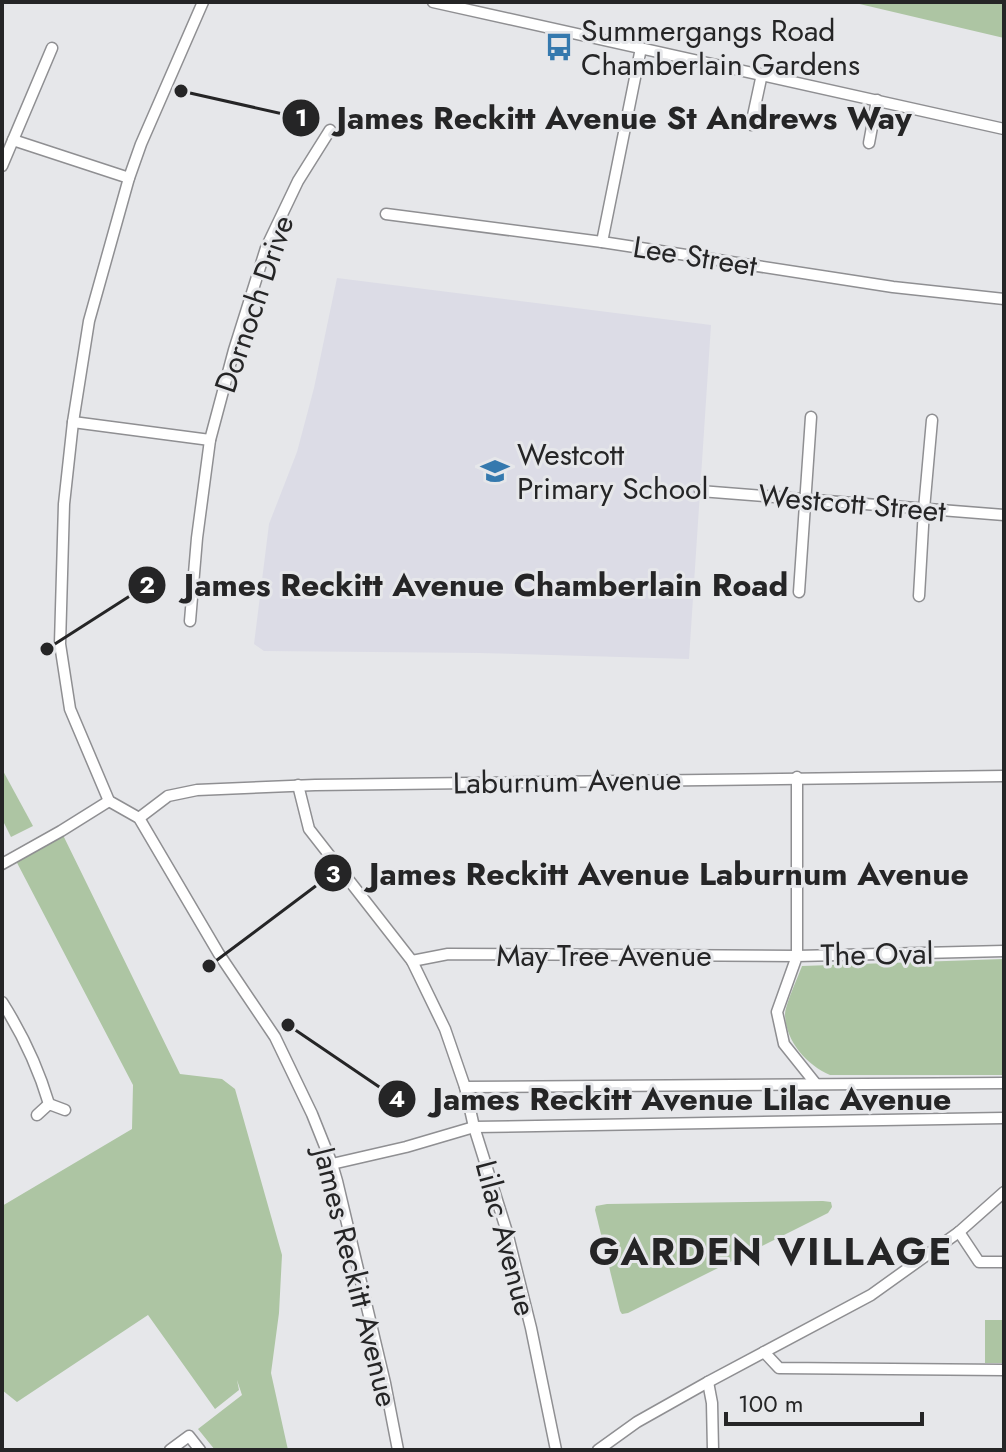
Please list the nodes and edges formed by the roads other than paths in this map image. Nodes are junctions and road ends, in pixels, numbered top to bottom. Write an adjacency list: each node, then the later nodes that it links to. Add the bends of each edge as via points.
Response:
1 (203, 2): 13 (street)
2 (433, 2): 4 (street)
3 (52, 48): 10 (street)
4 (641, 48): 5 (street); 15 (street)
5 (762, 74): 6 (street); 7 (street)
6 (877, 100): 8 (street); 11 (street)
7 (751, 125)
8 (1004, 129)
9 (330, 130): 20 (street, Dornoch Drive, via 266,248)
10 (13, 140): 12 (street); 13 (street)
11 (869, 143)
12 (2, 166)
13 (129, 178): 19 (street, via 89,321)
14 (386, 214): 15 (street, Lee Street)
15 (602, 242): 16 (street, Lee Street)
16 (1004, 299)
17 (811, 417): 22 (street)
18 (932, 420): 23 (street)
19 (73, 422): 20 (street); 33 (street, via 64,504 60,644 70,709)
20 (210, 440): 28 (street, Dornoch Drive)
21 (700, 491): 22 (street, Westcott Street)
22 (806, 499): 23 (street, Westcott Street); 25 (street)
23 (924, 509): 24 (street, Westcott Street); 26 (street)
24 (1004, 515)
25 (799, 592)
26 (919, 596)
27 (177, 606): 28 (street)
28 (191, 607): 29 (street, Dornoch Drive)
29 (190, 621)
30 (1004, 776): 31 (street, Laburnum Avenue)
31 (797, 777): 32 (street, Laburnum Avenue); 37 (street)
32 (298, 785): 34 (street, Laburnum Avenue, via 189,790 168,796); 38 (street, Lilac Avenue, via 309,829)
33 (109, 801): 34 (street, James Reckitt Avenue); 35 (street)
34 (139, 818): 48 (street, James Reckitt Avenue, via 275,1037)
35 (2, 864)
36 (1004, 951): 37 (street, The Oval)
37 (797, 956): 38 (street, May Tree Avenue, via 448,954); 41 (street, The Oval, via 777,1012 784,1044)
38 (412, 961): 42 (street, Lilac Avenue, via 445,1029)
39 (2, 1002): 43 (street, via 40,1072)
40 (1004, 1083): 41 (street)
41 (816, 1084): 42 (street)
42 (465, 1087): 47 (street, Lilac Avenue)
43 (49, 1104): 44 (street); 45 (street)
44 (65, 1110)
45 (37, 1115)
46 (1004, 1118): 47 (street)
47 (474, 1127): 48 (street); 58 (street, Lilac Avenue, via 531,1328)
48 (332, 1164): 57 (street, James Reckitt Avenue)
49 (1004, 1192): 50 (street)
50 (959, 1232): 51 (street, via 979,1262); 52 (street, via 871,1295)
51 (1004, 1262)
52 (764, 1352): 53 (street, via 779,1368); 54 (street)
53 (1004, 1370)
54 (708, 1382): 59 (street); 60 (street)
55 (170, 1450): 56 (street, via 189,1436)
56 (200, 1450)
57 (398, 1450)
58 (556, 1450)
59 (598, 1450)
60 (713, 1450)

